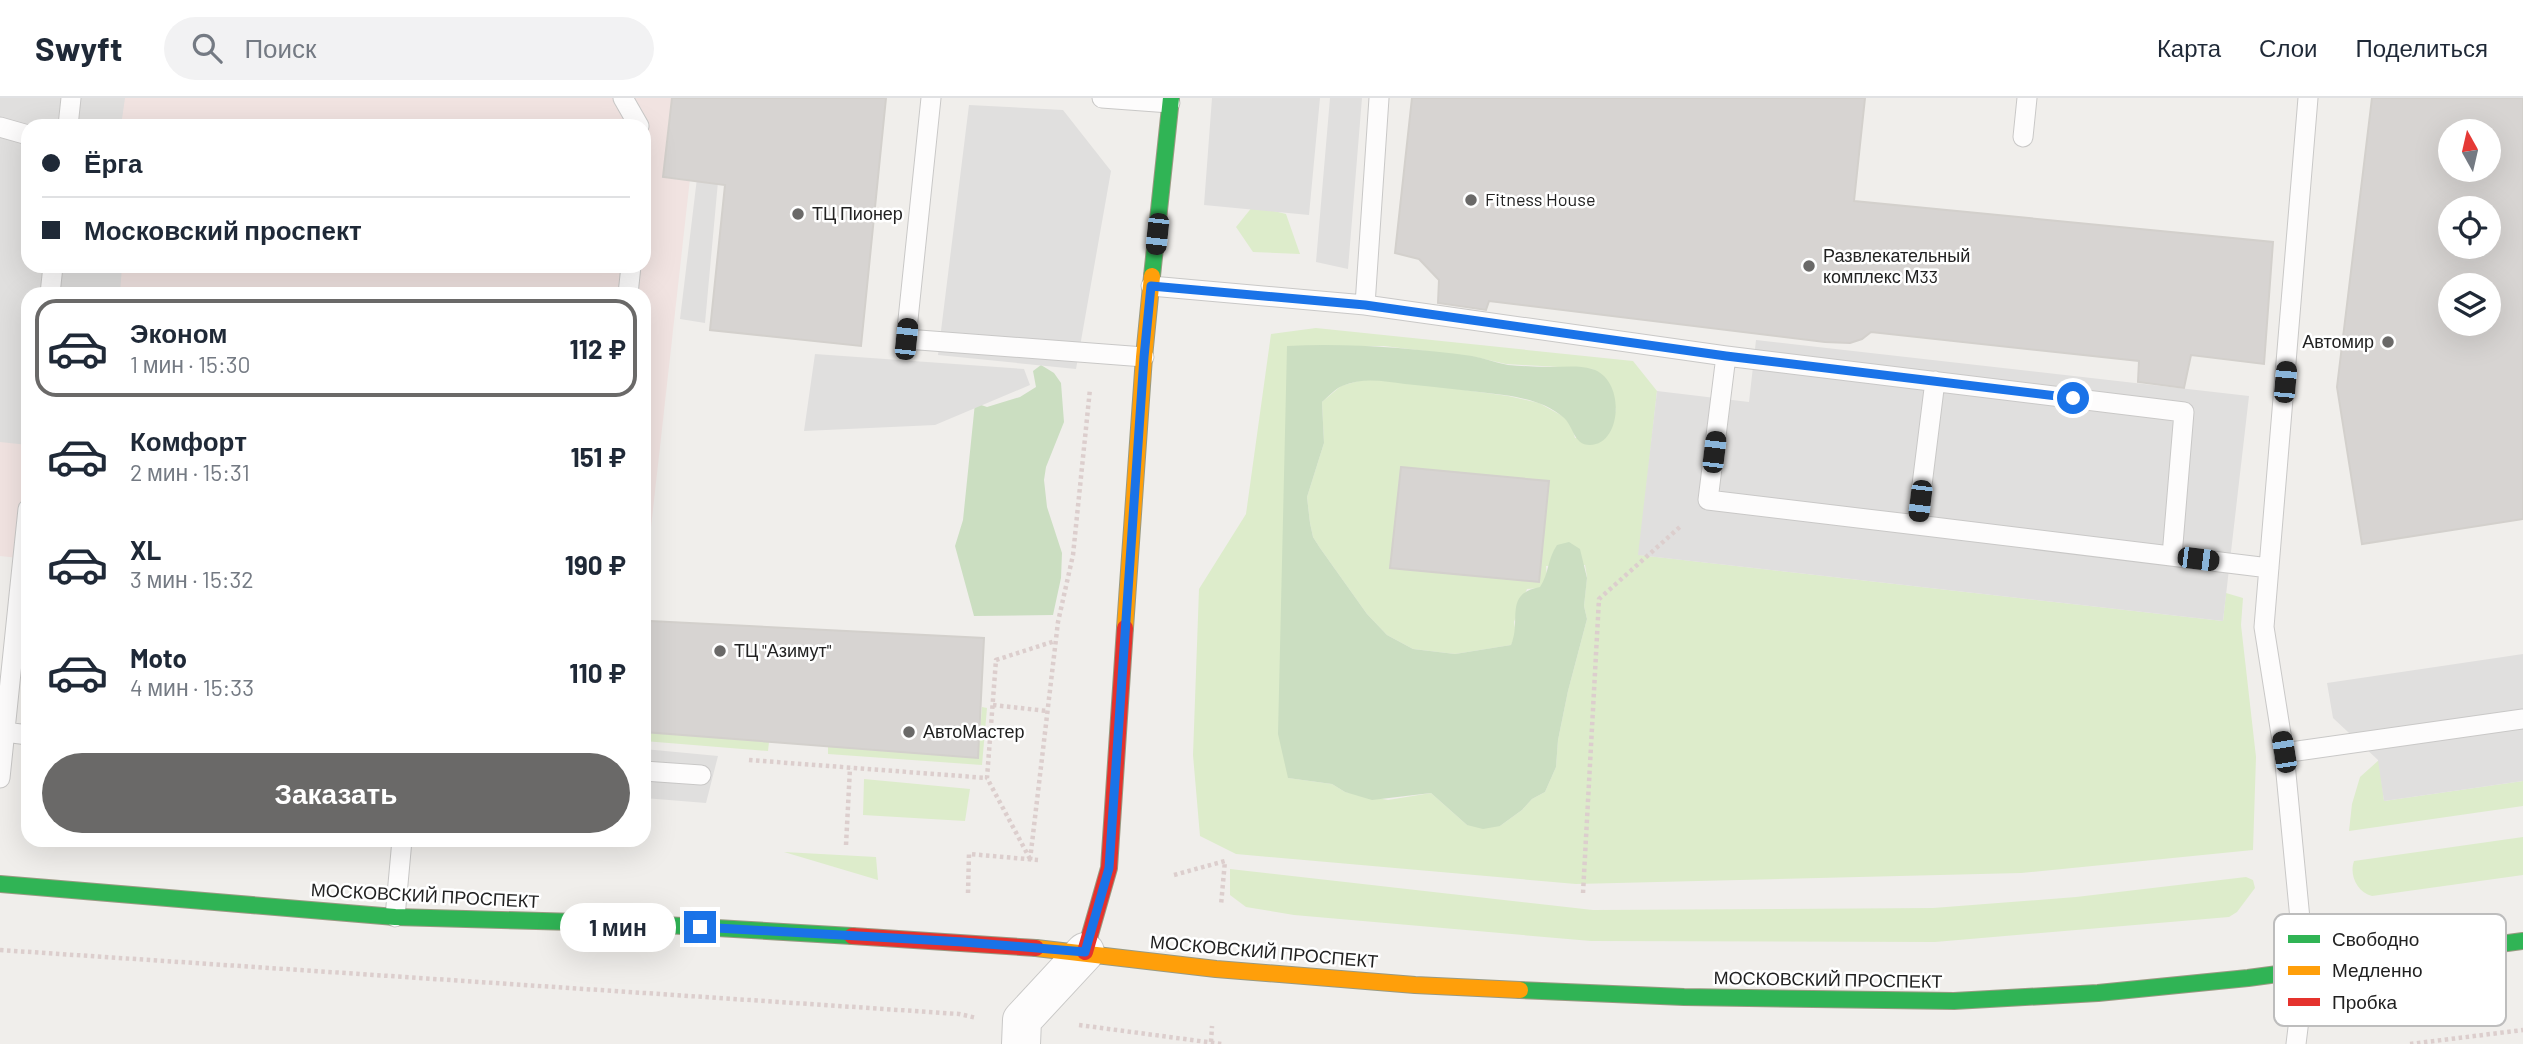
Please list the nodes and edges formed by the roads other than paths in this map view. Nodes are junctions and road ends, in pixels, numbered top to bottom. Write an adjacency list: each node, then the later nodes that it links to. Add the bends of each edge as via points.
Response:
1 (71, 98): 9 (lane)
2 (623, 98): 10 (lane)
3 (931, 98): 17 (lane, via 906,339)
4 (1102, 98): 8 (lane)
5 (1379, 98): 15 (lane)
6 (2027, 98): 13 (lane)
7 (2308, 98): 22 (lane)
8 (1171, 100): 14 (main road)
9 (69, 119)
10 (635, 119)
11 (0, 127): 12 (lane)
12 (21, 133)
13 (2023, 137)
14 (1151, 286): 15 (lane); 17 (main road)
15 (1365, 305): 16 (lane)
16 (1726, 356): 18 (lane); 19 (lane, via 1708,500)
17 (1144, 357): 35 (main road, via 1109,868)
18 (1935, 381): 19 (lane); 20 (lane, via 2184,412)
19 (1917, 525): 20 (lane)
20 (2172, 556): 22 (lane)
21 (21, 559): 23 (lane)
22 (2269, 568): 27 (lane, via 2264,627)
23 (15, 601): 25 (lane)
24 (2523, 719): 27 (lane)
25 (5, 732): 26 (lane); 30 (lane)
26 (21, 734)
27 (2284, 752): 33 (lane)
28 (651, 771): 29 (lane)
29 (701, 775)
30 (0, 778)
31 (401, 847): 34 (lane)
32 (0, 884): 34 (main road, МОСКОВСКИЙ ПРОСПЕКТ)
33 (2300, 914)
34 (395, 917): 35 (main road, МОСКОВСКИЙ ПРОСПЕКТ, via 648,924)
35 (1085, 952): 36 (main road, МОСКОВСКИЙ ПРОСПЕКТ, via 1216,969 1415,985 1685,997 1954,1001 2098,993); 38 (street, via 1022,1020)
36 (2274, 974)
37 (2297, 1026): 39 (lane)
38 (1021, 1044)
39 (2295, 1044)

